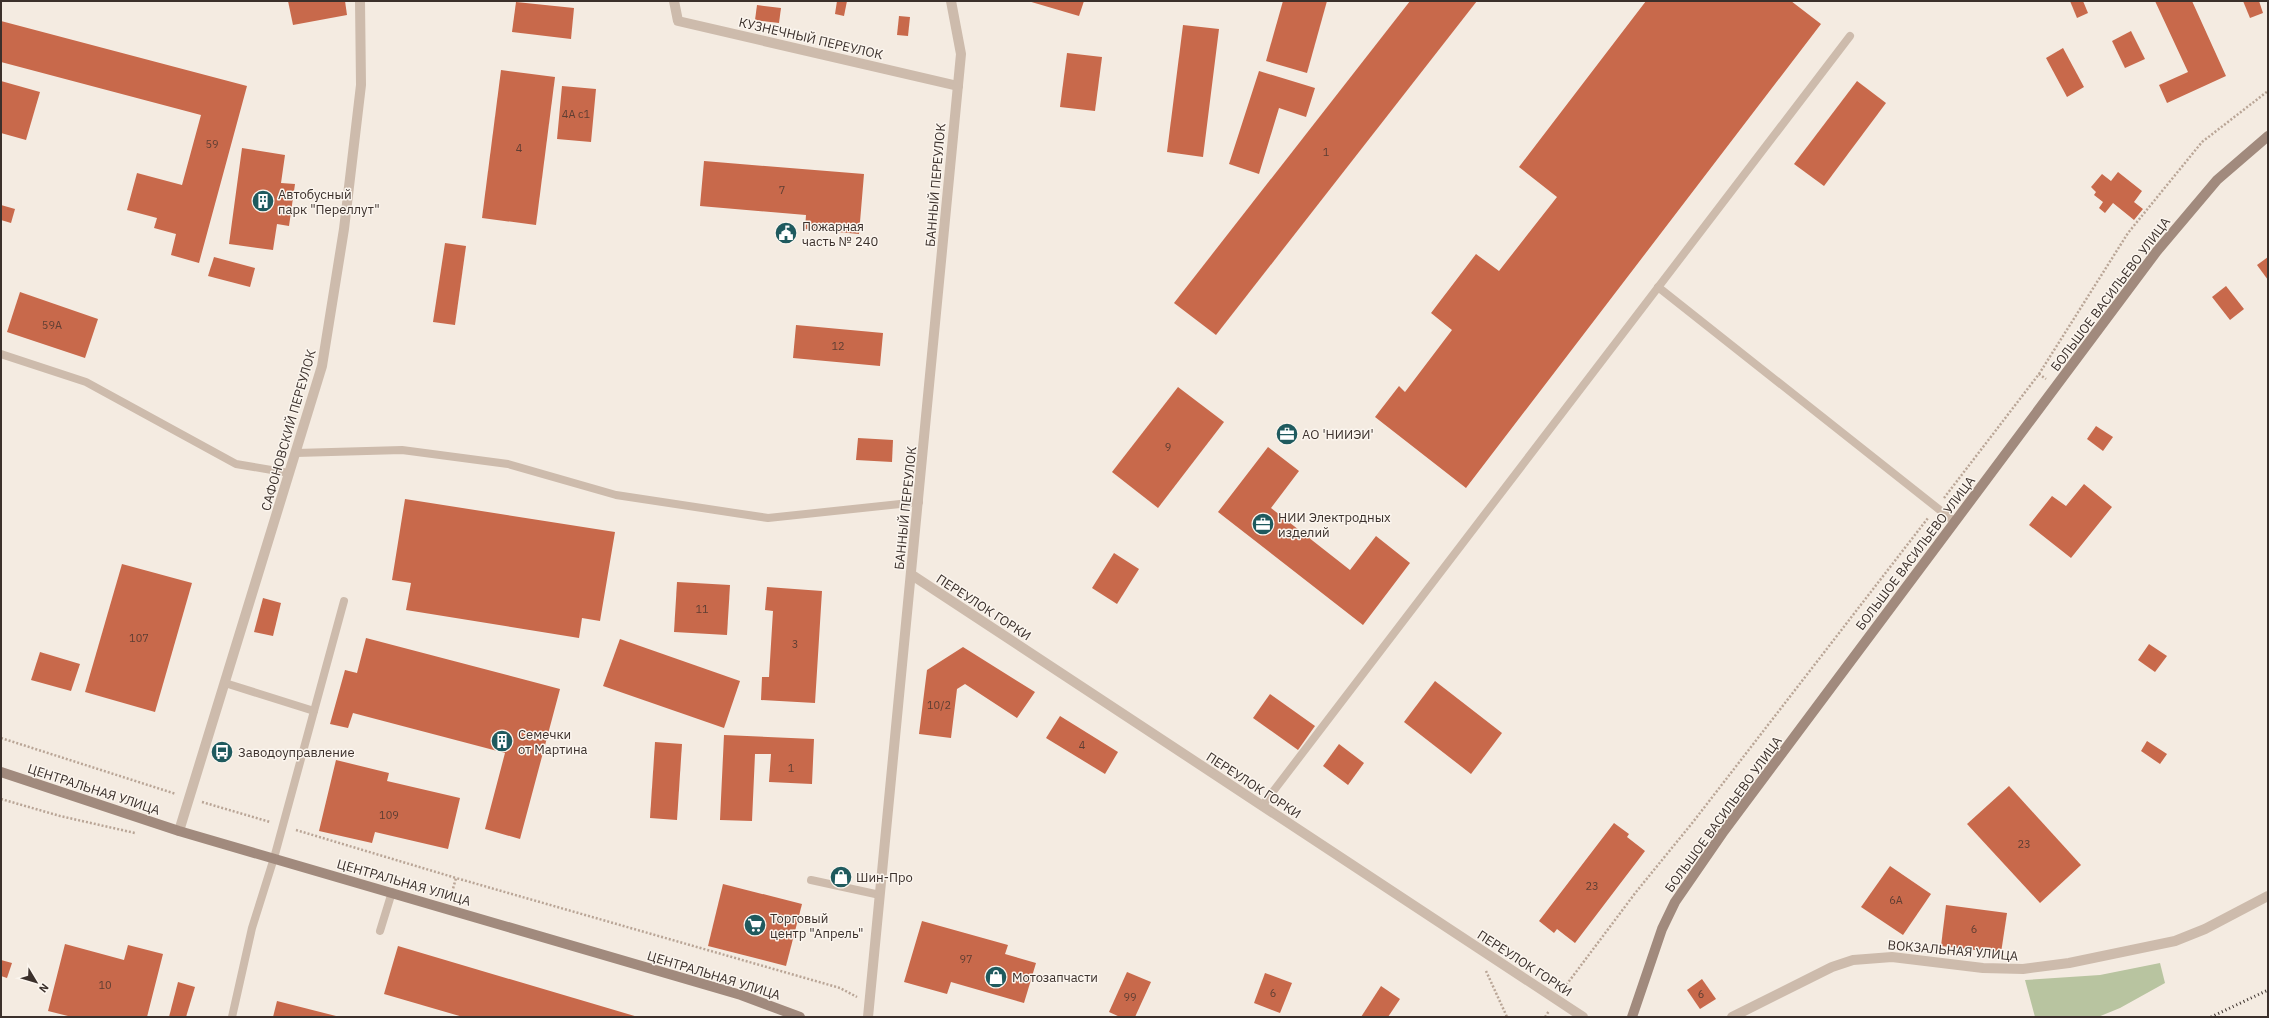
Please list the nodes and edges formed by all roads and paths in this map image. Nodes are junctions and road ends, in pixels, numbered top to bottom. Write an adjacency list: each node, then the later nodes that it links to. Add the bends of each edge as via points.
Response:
1 (360, 1): 12 (street, САФОНОВСКИЙ ПЕРЕУЛОК, via 361,85 344,229 322,366)
2 (674, 1): 5 (street, КУЗНЕЧНЫЙ ПЕРЕУЛОК, via 678,21)
3 (951, 1): 5 (street, БАННЫЙ ПЕРЕУЛОК, via 961,54)
4 (1850, 36): 8 (lane)
5 (958, 86): 14 (street, БАННЫЙ ПЕРЕУЛОК)
6 (2268, 90): 10 (path, via 2202,142 2128,233)
7 (2268, 136): 11 (main road, БОЛЬШОЕ ВАСИЛЬЕВО УЛИЦА, via 2217,180 2187,213)
8 (1658, 287): 15 (lane); 24 (lane)
9 (1, 354): 13 (lane, via 86,382 236,464)
10 (2039, 374): 11 (path); 15 (path)
11 (2056, 387): 16 (main road, БОЛЬШОЕ ВАСИЛЬЕВО УЛИЦА)
12 (296, 453): 13 (street, САФОНОВСКИЙ ПЕРЕУЛОК); 14 (lane, via 402,450 508,464 616,495 768,518)
13 (289, 473): 19 (street, САФОНОВСКИЙ ПЕРЕУЛОК)
14 (919, 502): 17 (street, БАННЫЙ ПЕРЕУЛОК)
15 (1936, 508): 16 (lane); 37 (path, via 1581,963)
16 (1955, 522): 44 (main road, БОЛЬШОЕ ВАСИЛЬЕВО УЛИЦА, via 1724,831 1675,902 1662,929)
17 (912, 576): 24 (street, ПЕРЕУЛОК ГОРКИ); 31 (street, БАННЫЙ ПЕРЕУЛОК)
18 (344, 601): 20 (lane)
19 (225, 683): 20 (lane); 23 (street, САФОНОВСКИЙ ПЕРЕУЛОК)
20 (314, 711): 25 (lane)
21 (1, 738): 23 (path)
22 (1, 772): 26 (main road, ЦЕНТРАЛЬНАЯ УЛИЦА)
23 (189, 798): 25 (path); 26 (street, САФОНОВСКИЙ ПЕРЕУЛОК)
24 (1262, 806): 35 (street, ПЕРЕУЛОК ГОРКИ)
25 (283, 826): 27 (lane); 28 (path)
26 (179, 830): 27 (main road, ЦЕНТРАЛЬНАЯ УЛИЦА)
27 (274, 858): 30 (main road, ЦЕНТРАЛЬНАЯ УЛИЦА); 38 (lane, via 252,928)
28 (456, 878): 33 (path); 36 (path, via 840,988)
29 (812, 880): 31 (lane)
30 (392, 892): 33 (main road, ЦЕНТРАЛЬНАЯ УЛИЦА); 34 (lane)
31 (880, 895): 40 (street, БАННЫЙ ПЕРЕУЛОК)
32 (2268, 896): 45 (street, ВОКЗАЛЬНАЯ УЛИЦА, via 2204,929 2175,940 2069,963 2023,969 1983,968 1892,957 1853,960 1832,967)
33 (447, 909): 39 (main road, ЦЕНТРАЛЬНАЯ УЛИЦА, via 741,995)
34 (380, 931)
35 (1476, 946): 37 (street, ПЕРЕУЛОК ГОРКИ); 41 (path)
36 (862, 1000)
37 (1557, 1000): 42 (path); 43 (street, ПЕРЕУЛОК ГОРКИ)
38 (232, 1017)
39 (800, 1017)
40 (868, 1017)
41 (1507, 1017)
42 (1545, 1017)
43 (1583, 1017)
44 (1632, 1017)
45 (1732, 1017)

